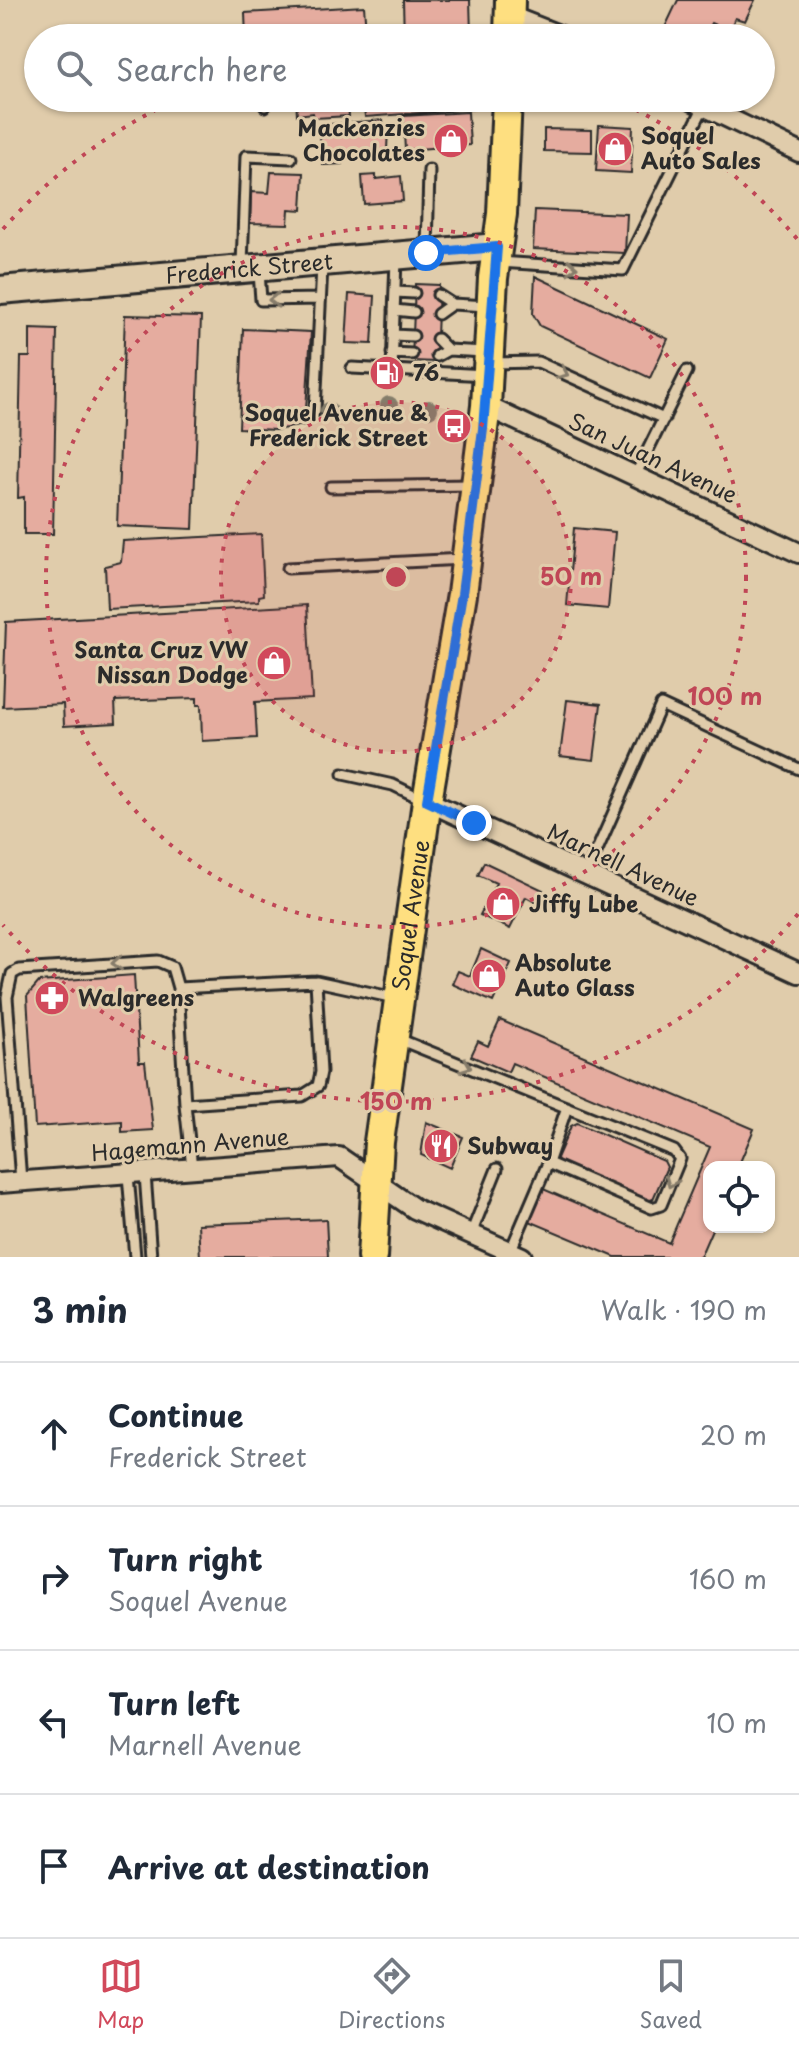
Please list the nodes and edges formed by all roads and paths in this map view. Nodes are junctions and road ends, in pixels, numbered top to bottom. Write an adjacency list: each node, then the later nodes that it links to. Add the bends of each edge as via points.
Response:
1 (506, 112): 8 (main road, Soquel Avenue)
2 (691, 112): 8 (lane, one-way to 2, via 623,270)
3 (716, 112): 4 (street)
4 (799, 152)
5 (291, 158): 11 (lane, via 246,156)
6 (429, 170): 7 (lane)
7 (426, 253): 8 (main road, Frederick Street); 9 (main road, Frederick Street)
8 (496, 255): 18 (main road, Soquel Avenue)
9 (396, 256): 10 (main road, Frederick Street); 13 (lane)
10 (322, 262): 11 (main road, Frederick Street); 16 (lane)
11 (250, 268): 12 (main road, Frederick Street); 16 (lane, one-way to 11, via 261,300)
12 (0, 290)
13 (395, 292): 14 (lane); 19 (lane)
14 (414, 293)
15 (438, 295): 17 (lane)
16 (320, 299): 34 (lane)
17 (452, 304): 18 (lane); 21 (lane)
18 (491, 306): 29 (main road, Soquel Avenue)
19 (394, 310): 20 (lane); 22 (lane)
20 (414, 312)
21 (438, 314)
22 (393, 335): 23 (lane); 26 (lane)
23 (413, 336)
24 (437, 339): 25 (lane)
25 (448, 350): 28 (lane); 29 (lane)
26 (392, 353): 27 (lane); 31 (lane)
27 (412, 354)
28 (437, 356)
29 (488, 363): 31 (lane); 33 (main road, Soquel Avenue); 35 (lane, one-way to 35, via 538,362)
30 (352, 368): 31 (lane)
31 (392, 370)
32 (687, 371): 35 (lane)
33 (486, 406): 36 (street, San Juan Avenue); 37 (main road, Soquel Avenue)
34 (315, 411)
35 (664, 419): 36 (lane)
36 (635, 476): 39 (street, San Juan Avenue)
37 (476, 485): 38 (lane); 40 (main road, Soquel Avenue)
38 (331, 487)
39 (799, 553)
40 (467, 558): 41 (lane); 44 (main road, Soquel Avenue)
41 (288, 568)
42 (799, 769): 45 (lane, via 661,705)
43 (343, 774): 44 (lane, via 393,785)
44 (427, 801): 45 (street, Marnell Avenue); 49 (main road, Soquel Avenue)
45 (586, 875): 46 (street, Marnell Avenue)
46 (799, 973)
47 (316, 981): 48 (lane); 49 (lane); 51 (lane, via 318,1086 302,1096)
48 (178, 988): 51 (lane); 57 (lane, one-way to 57, via 172,967 158,961 12,974 7,997)
49 (399, 999): 50 (main road, Soquel Avenue)
50 (393, 1037): 52 (lane, one-way to 52); 59 (main road, Soquel Avenue)
51 (185, 1104): 55 (lane)
52 (567, 1107): 53 (lane); 53 (lane, one-way to 53, via 674,1151 680,1159 661,1205 652,1208)
53 (548, 1163): 61 (lane)
54 (497, 1169): 60 (lane)
55 (192, 1170): 56 (street, Hagemann Avenue); 59 (street, Hagemann Avenue, via 339,1157)
56 (137, 1174): 57 (street, Hagemann Avenue); 62 (lane); 63 (lane)
57 (21, 1182): 58 (street, Hagemann Avenue)
58 (0, 1183)
59 (375, 1184): 60 (street, Hagemann Avenue); 64 (main road, Soquel Avenue)
60 (471, 1234): 61 (street, Hagemann Avenue)
61 (516, 1254)
62 (135, 1257)
63 (151, 1257)
64 (372, 1257)

